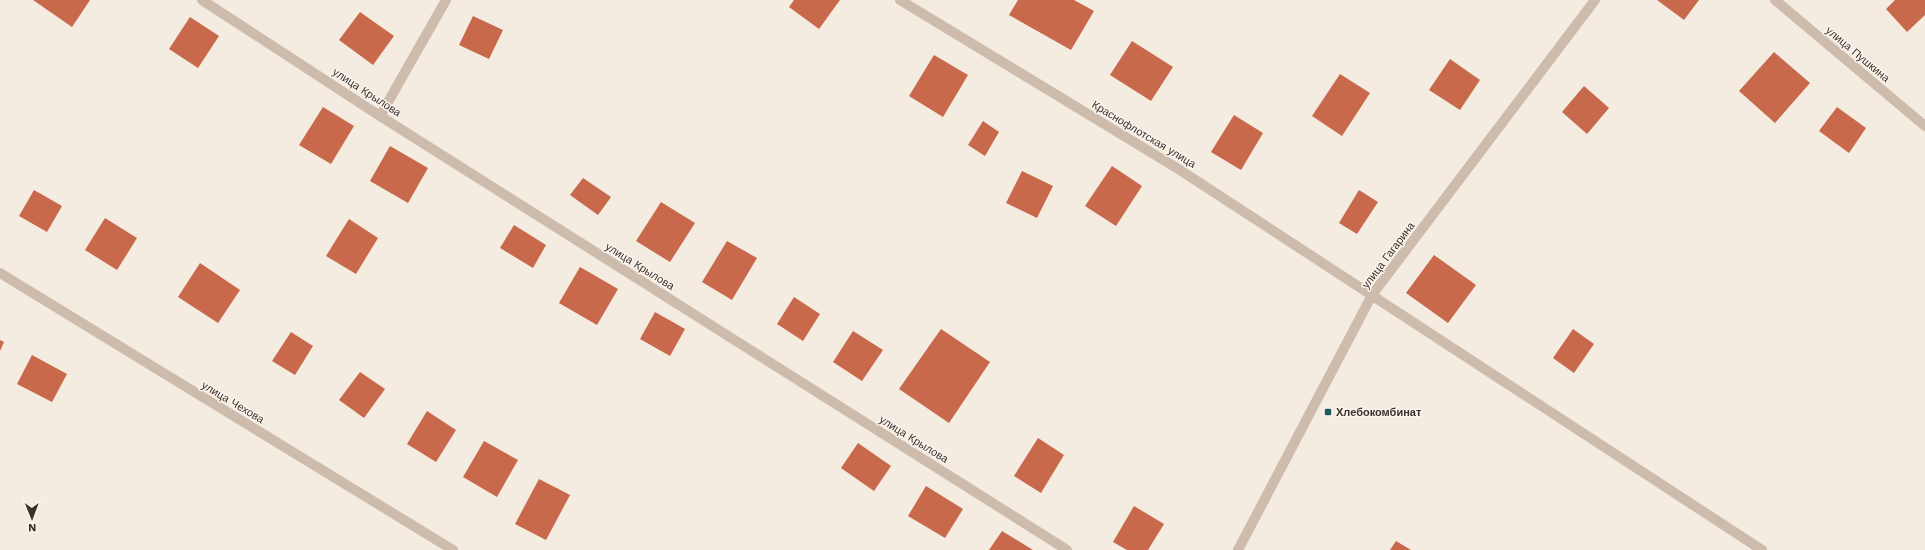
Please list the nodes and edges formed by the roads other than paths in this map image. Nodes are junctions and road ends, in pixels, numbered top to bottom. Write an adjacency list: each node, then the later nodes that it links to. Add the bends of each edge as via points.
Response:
1 (202, 0): 6 (street, улица Крылова)
2 (446, 0): 6 (street)
3 (900, 0): 9 (street, Краснофлотская улица, via 1180,170)
4 (1595, 0): 9 (street, улица Гагарина)
5 (1775, 0): 7 (street, улица Пушкина)
6 (380, 116): 11 (street, улица Крылова)
7 (1925, 126)
8 (0, 274): 10 (street, улица Чехова)
9 (1372, 295): 12 (street, улица Гагарина); 13 (street, Краснофлотская улица)
10 (453, 550)
11 (1067, 550)
12 (1238, 550)
13 (1762, 550)

